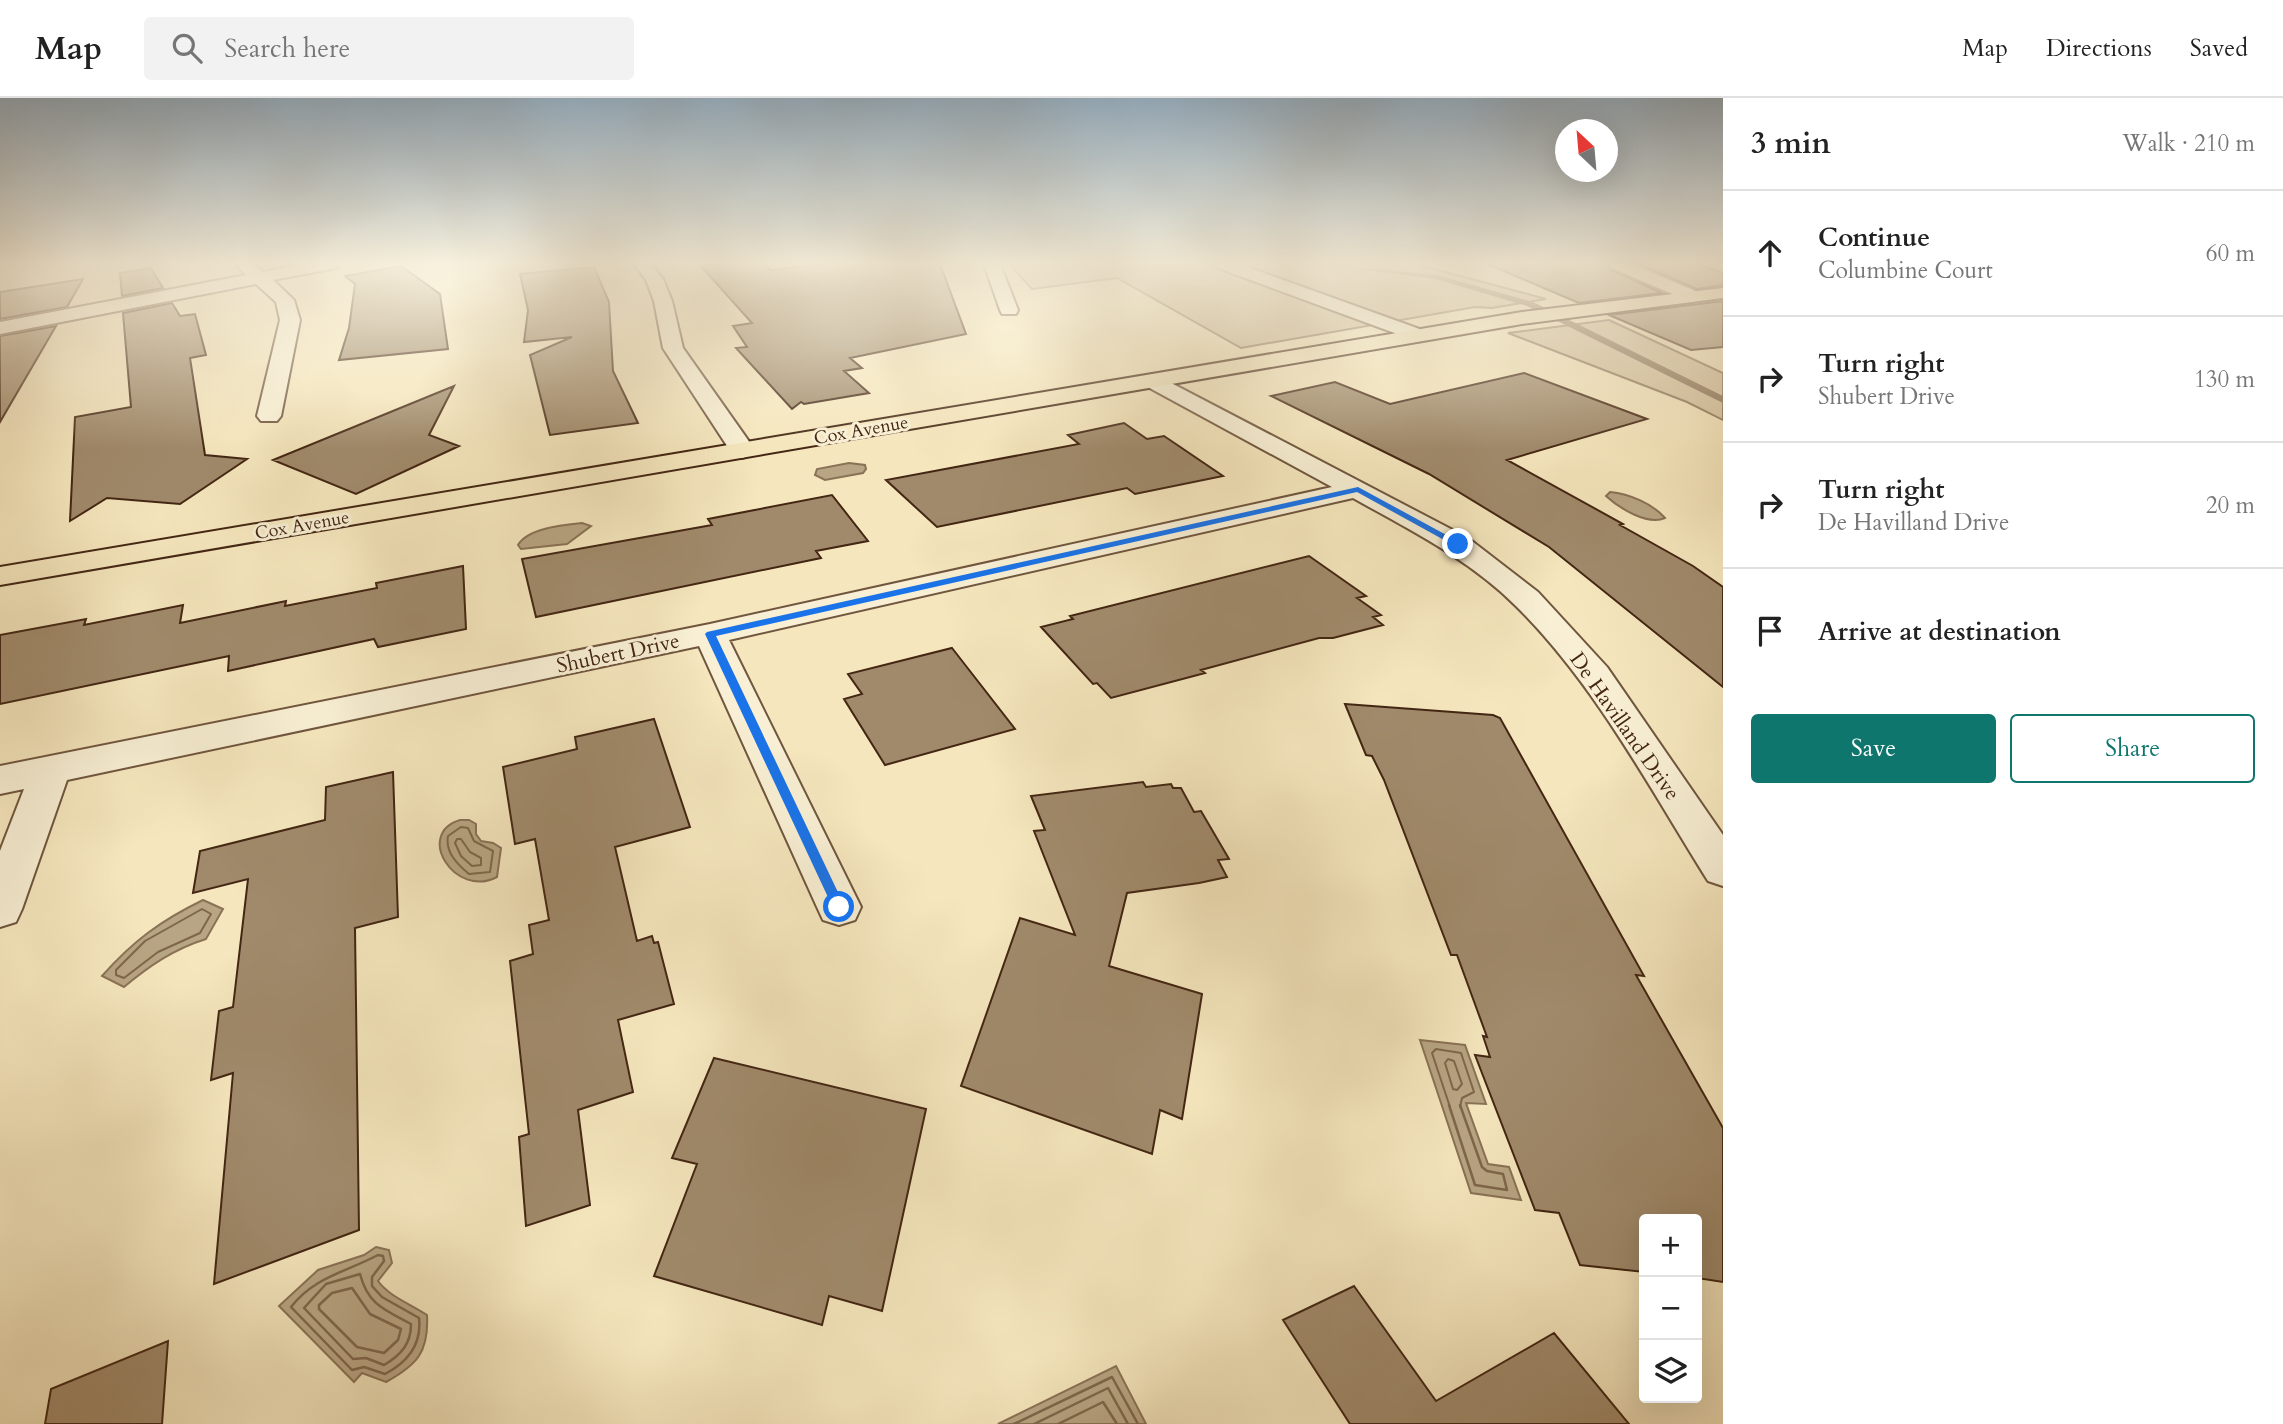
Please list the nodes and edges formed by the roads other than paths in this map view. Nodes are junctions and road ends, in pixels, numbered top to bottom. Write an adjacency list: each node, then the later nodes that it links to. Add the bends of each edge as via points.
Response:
1 (289, 326): 7 (street)
2 (668, 326): 8 (street, via 673,348)
3 (1393, 326): 5 (street)
4 (1474, 326): 5 (main road, Cox Avenue)
5 (1418, 335): 6 (main road, Cox Avenue)
6 (1154, 380): 8 (main road, Cox Avenue); 9 (street, De Havilland Drive)
7 (269, 416)
8 (742, 450): 10 (main road, Cox Avenue)
9 (1358, 489): 11 (street, Shubert Drive); 14 (street, De Havilland Drive, via 1458,544 1527,599 1595,675)
10 (0, 576)
11 (710, 634): 12 (street, Shubert Drive); 15 (street)
12 (51, 770): 13 (street, Shubert Drive); 16 (street)
13 (0, 780)
14 (1723, 869)
15 (839, 907)
16 (0, 909)

